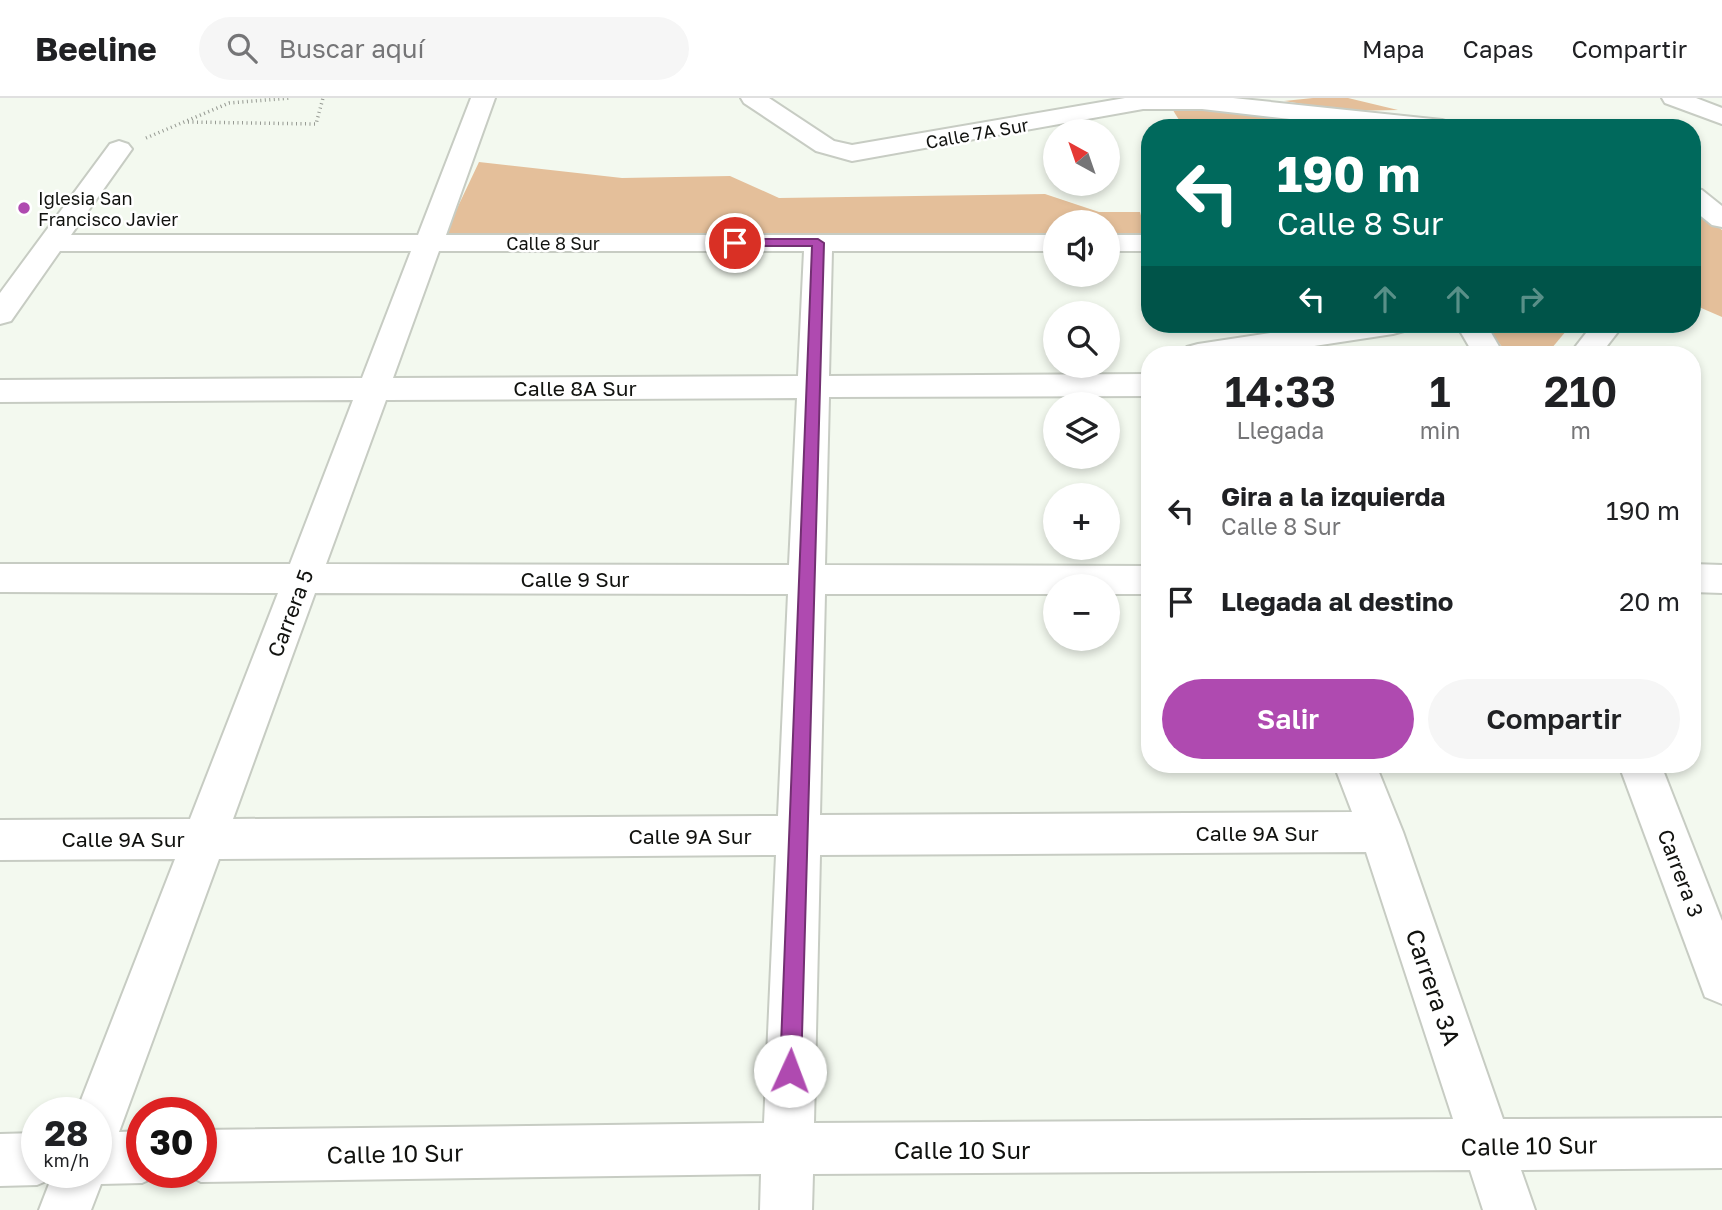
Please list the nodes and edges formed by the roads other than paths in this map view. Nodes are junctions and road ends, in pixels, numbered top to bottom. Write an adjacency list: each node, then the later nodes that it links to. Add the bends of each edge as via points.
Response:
1 (483, 98): 14 (street, Carrera 5)
2 (753, 98): 4 (street, Calle 7A Sur, via 825,146 852,153)
3 (1674, 98): 7 (street)
4 (1153, 100): 5 (street, Calle 7A Sur)
5 (1243, 103): 6 (street, Calle 7A Sur)
6 (1376, 109): 8 (street, Calle 7A Sur); 9 (street, Calle 7A Sur, via 1419,106)
7 (1722, 117)
8 (1419, 119)
9 (1441, 119)
10 (119, 149): 13 (street)
11 (1704, 199): 12 (street)
12 (1722, 219)
13 (51, 243): 14 (street, Calle 8 Sur); 19 (street)
14 (429, 243): 15 (street, Calle 8 Sur); 24 (street, Carrera 5)
15 (818, 243): 16 (street, Calle 8 Sur); 23 (street)
16 (1043, 243)
17 (1120, 243): 18 (street)
18 (1141, 243)
19 (0, 314)
20 (1337, 333): 21 (street)
21 (1255, 346)
22 (1141, 385): 23 (street, Calle 8A Sur)
23 (813, 387): 24 (street, Calle 8A Sur); 30 (street)
24 (374, 389): 25 (street, Calle 8A Sur); 28 (street, Carrera 5)
25 (0, 391)
26 (0, 578): 28 (street, Calle 9 Sur)
27 (1701, 578): 29 (street)
28 (302, 579): 30 (street, Calle 9 Sur); 36 (street, Carrera 5)
29 (1722, 579)
30 (807, 580): 31 (street, Calle 9 Sur); 35 (street)
31 (1141, 580)
32 (1358, 773): 34 (street, Carrera 3A)
33 (1643, 773): 38 (street, Carrera 3)
34 (1381, 832): 35 (street, Calle 9A Sur); 41 (street, Carrera 3A)
35 (799, 836): 36 (street, Calle 9A Sur); 42 (street)
36 (205, 839): 37 (street, Calle 9A Sur); 39 (street, Carrera 5)
37 (0, 840)
38 (1722, 981)
39 (107, 1097)
40 (1722, 1143): 41 (street, Calle 10 Sur)
41 (1489, 1146): 42 (street, Calle 10 Sur); 49 (street, Carrera 3A)
42 (788, 1150): 43 (street, Calle 10 Sur); 48 (street)
43 (217, 1156)
44 (21, 1159): 45 (street)
45 (0, 1160)
46 (73, 1188): 47 (street)
47 (65, 1210)
48 (786, 1210)
49 (1508, 1210)

